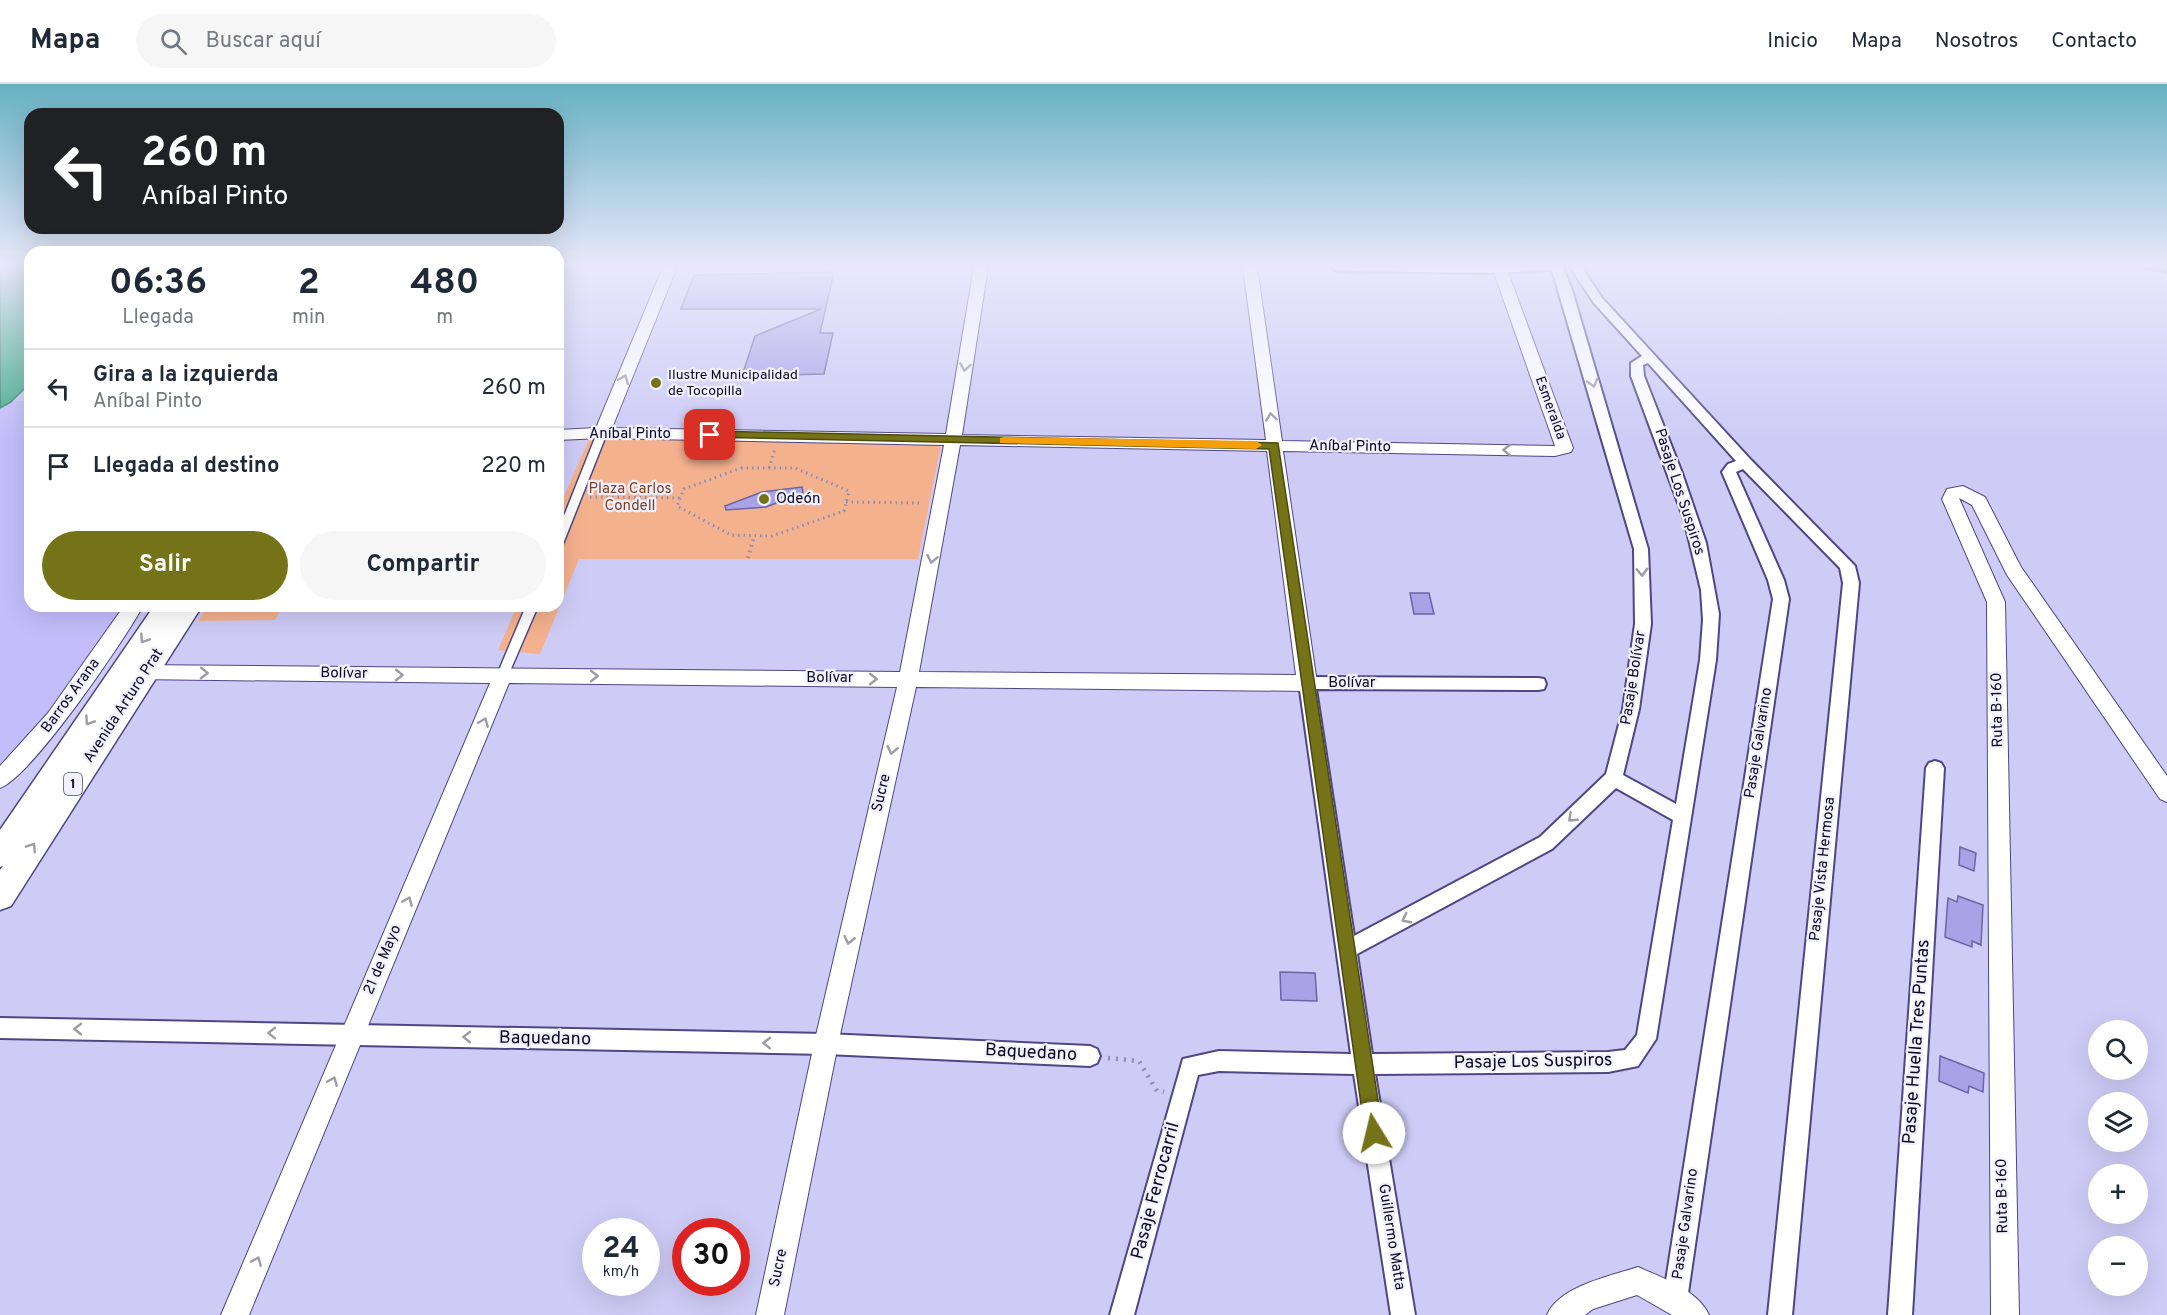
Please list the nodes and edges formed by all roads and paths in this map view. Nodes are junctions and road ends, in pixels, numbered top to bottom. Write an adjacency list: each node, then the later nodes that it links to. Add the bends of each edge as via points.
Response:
1 (646, 324): 8 (street, one-way to 1)
2 (972, 324): 10 (street, Sucre, one-way to 10)
3 (1258, 324): 11 (street, Guillermo Matta, one-way to 3)
4 (1520, 324): 12 (street, Esmeralda)
5 (1576, 324): 31 (street, Pasaje Bolívar, one-way to 31, via 1641,549 1643,624 1631,709)
6 (1620, 324): 7 (street)
7 (1650, 358): 13 (street); 34 (street, Pasaje Los Suspiros, via 1637,363 1636,375 1686,505 1705,573 1711,615 1708,660)
8 (602, 433): 9 (street, Aníbal Pinto); 10 (street, Aníbal Pinto); 14 (street)
9 (564, 435)
10 (954, 440): 11 (street, Aníbal Pinto); 17 (street, Sucre)
11 (1274, 445): 12 (street, Aníbal Pinto, one-way to 11, via 1555,451); 28 (street, Guillermo Matta)
12 (1565, 447)
13 (1746, 463): 44 (street, Pasaje Galvarino, via 1729,472 1781,599); 50 (street, Pasaje Vista Hermosa, via 1847,566 1851,583)
14 (578, 497): 15 (path); 18 (street)
15 (681, 498): 16 (path, via 684,489 741,468 795,468 849,491); 19 (path, via 677,506 731,536)
16 (846, 502): 17 (path); 19 (path, via 844,511 772,536)
17 (943, 503): 27 (street, Sucre, one-way to 27)
18 (564, 530)
19 (754, 536): 20 (path)
20 (748, 558)
21 (130, 612): 32 (street, Barros Arana, via 68,703 25,756)
22 (164, 612): 25 (highway, Avenida Arturo Prat / 1, one-way to 25)
23 (184, 612): 25 (highway, Avenida Arturo Prat / 1)
24 (529, 612): 26 (street, 21 de Mayo)
25 (134, 672): 26 (street, Bolívar, one-way to 26); 35 (highway, Avenida Arturo Prat / 1, one-way to 35); 36 (highway, Avenida Arturo Prat / 1, one-way to 25)
26 (503, 675): 27 (street, Bolívar, one-way to 27); 39 (street, 21 de Mayo, one-way to 26)
27 (908, 679): 28 (street, Bolívar); 40 (street, Sucre, one-way to 40)
28 (1307, 683): 29 (street, Bolívar); 37 (street, Guillermo Matta)
29 (1538, 684)
30 (1935, 768): 51 (street, Pasaje Huella Tres Puntas)
31 (1614, 778): 34 (street); 37 (street, one-way to 37, via 1546,843)
32 (0, 779)
33 (2167, 793): 52 (street, Ruta B-160, via 2013,570 1979,501 1970,494 1953,493 1950,499 1957,518 1996,602)
34 (1681, 816): 42 (street, Pasaje Los Suspiros, via 1646,1039 1631,1059)
35 (0, 854)
36 (0, 896)
37 (1346, 950): 42 (street, Guillermo Matta)
38 (0, 1028): 39 (street, Baquedano, one-way to 38)
39 (352, 1034): 40 (street, Baquedano, one-way to 39); 45 (street, 21 de Mayo, one-way to 39)
40 (826, 1044): 41 (street, Baquedano); 46 (street, Sucre)
41 (1090, 1056): 43 (path, via 1139,1061 1157,1091)
42 (1363, 1064): 43 (street, Pasaje Ferrocarril, via 1219,1061 1190,1066); 48 (street, Guillermo Matta)
43 (1182, 1096): 47 (street, Pasaje Ferrocarril)
44 (1685, 1307): 49 (street, via 1638,1281 1586,1298)
45 (235, 1315)
46 (770, 1315)
47 (1122, 1315)
48 (1403, 1315)
49 (1561, 1315)
50 (1780, 1315)
51 (1900, 1315)
52 (2005, 1315)

